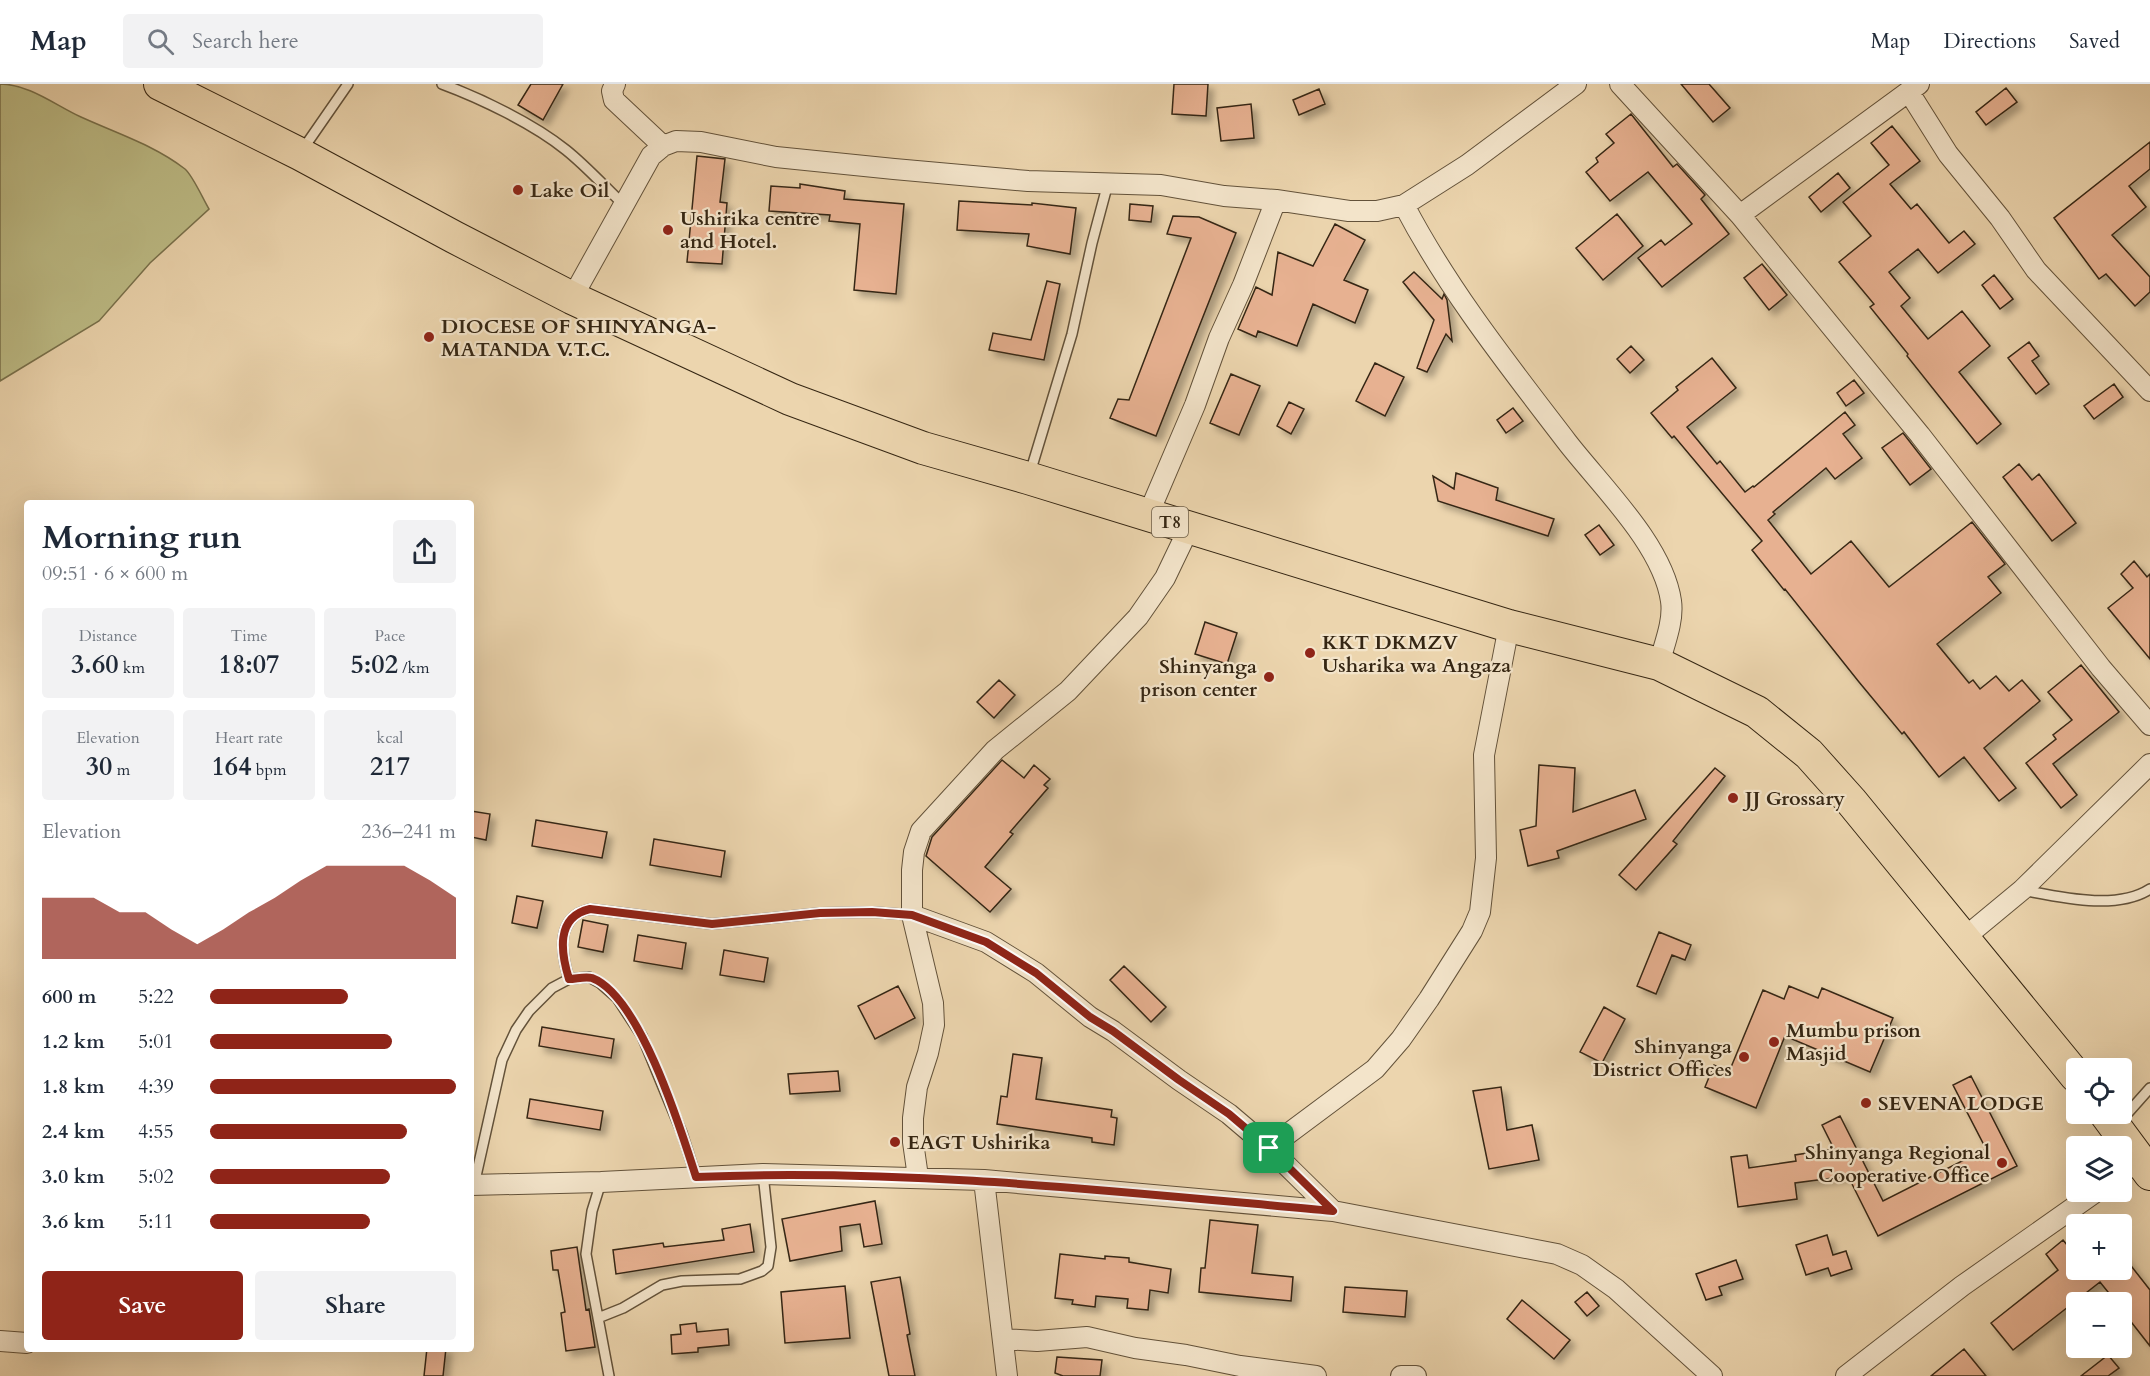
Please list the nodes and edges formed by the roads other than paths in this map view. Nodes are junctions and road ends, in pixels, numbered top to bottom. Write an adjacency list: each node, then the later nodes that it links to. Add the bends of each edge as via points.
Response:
1 (159, 84): 9 (highway, T8)
2 (348, 84): 9 (lane)
3 (442, 84): 12 (lane, via 497,109 565,149)
4 (615, 84): 8 (street, via 614,100)
5 (1576, 84): 13 (street, via 1467,165)
6 (1620, 84): 14 (street)
7 (1914, 88): 14 (street); 16 (street, via 1948,154 2036,270)
8 (663, 146): 10 (street, via 676,141 701,142 776,157 894,170 1028,181); 12 (street, via 651,156)
9 (300, 154): 15 (highway, T8)
10 (1109, 182): 11 (street); 17 (lane, via 1072,334)
11 (1276, 200): 13 (street, via 1349,211 1377,211); 18 (street)
12 (623, 204): 15 (street)
13 (1404, 205): 21 (street, via 1469,313 1646,541 1672,602)
14 (1740, 215): 22 (street)
15 (572, 298): 17 (highway, T8, via 790,399 923,448)
16 (2150, 391)
17 (1028, 478): 18 (highway, T8)
18 (1148, 515): 19 (highway, T8)
19 (1188, 528): 20 (highway, T8); 26 (street, via 1165,578 1138,617 1068,691 995,750 921,831 912,870)
20 (1509, 626): 21 (highway, T8); 33 (street, via 1484,755 1486,858 1480,912 1472,931 1430,999 1375,1069)
21 (1659, 664): 27 (highway, T8, via 1757,712 1809,754)
22 (2150, 725)
23 (2150, 764): 25 (street)
24 (2150, 889): 25 (lane, via 2127,900 2071,900)
25 (2022, 890): 27 (street)
26 (912, 915): 28 (lane, via 820,913 712,924 590,909 579,911 566,926 563,960); 33 (street, via 986,942 1036,973 1090,1017 1229,1114); 37 (street, via 933,1004 934,1025 913,1118)
27 (1964, 938): 29 (highway, T8)
28 (569, 979): 36 (lane, via 595,980 623,1006 642,1036); 39 (lane, via 552,988 529,1011 511,1040 502,1060)
29 (2066, 1065)
30 (2150, 1088): 31 (lane)
31 (2132, 1103)
32 (2113, 1124): 34 (highway)
33 (1269, 1148): 43 (street)
34 (2137, 1169)
35 (763, 1174): 36 (street); 37 (street); 44 (lane, via 771,1247 768,1266 740,1279 662,1285)
36 (696, 1177): 40 (street)
37 (918, 1177): 38 (street)
38 (984, 1180): 43 (street); 45 (street)
39 (474, 1181)
40 (601, 1182): 41 (street); 44 (lane, via 586,1254)
41 (474, 1185)
42 (2081, 1202): 52 (street, via 1962,1286)
43 (1333, 1211): 51 (street, via 1557,1254 1582,1264 1616,1289)
44 (598, 1318): 48 (lane)
45 (1003, 1339): 49 (street); 50 (street, via 1087,1337)
46 (0, 1341): 47 (street)
47 (24, 1343)
48 (609, 1376)
49 (1006, 1376)
50 (1316, 1376)
51 (1712, 1376)
52 (1846, 1376)

